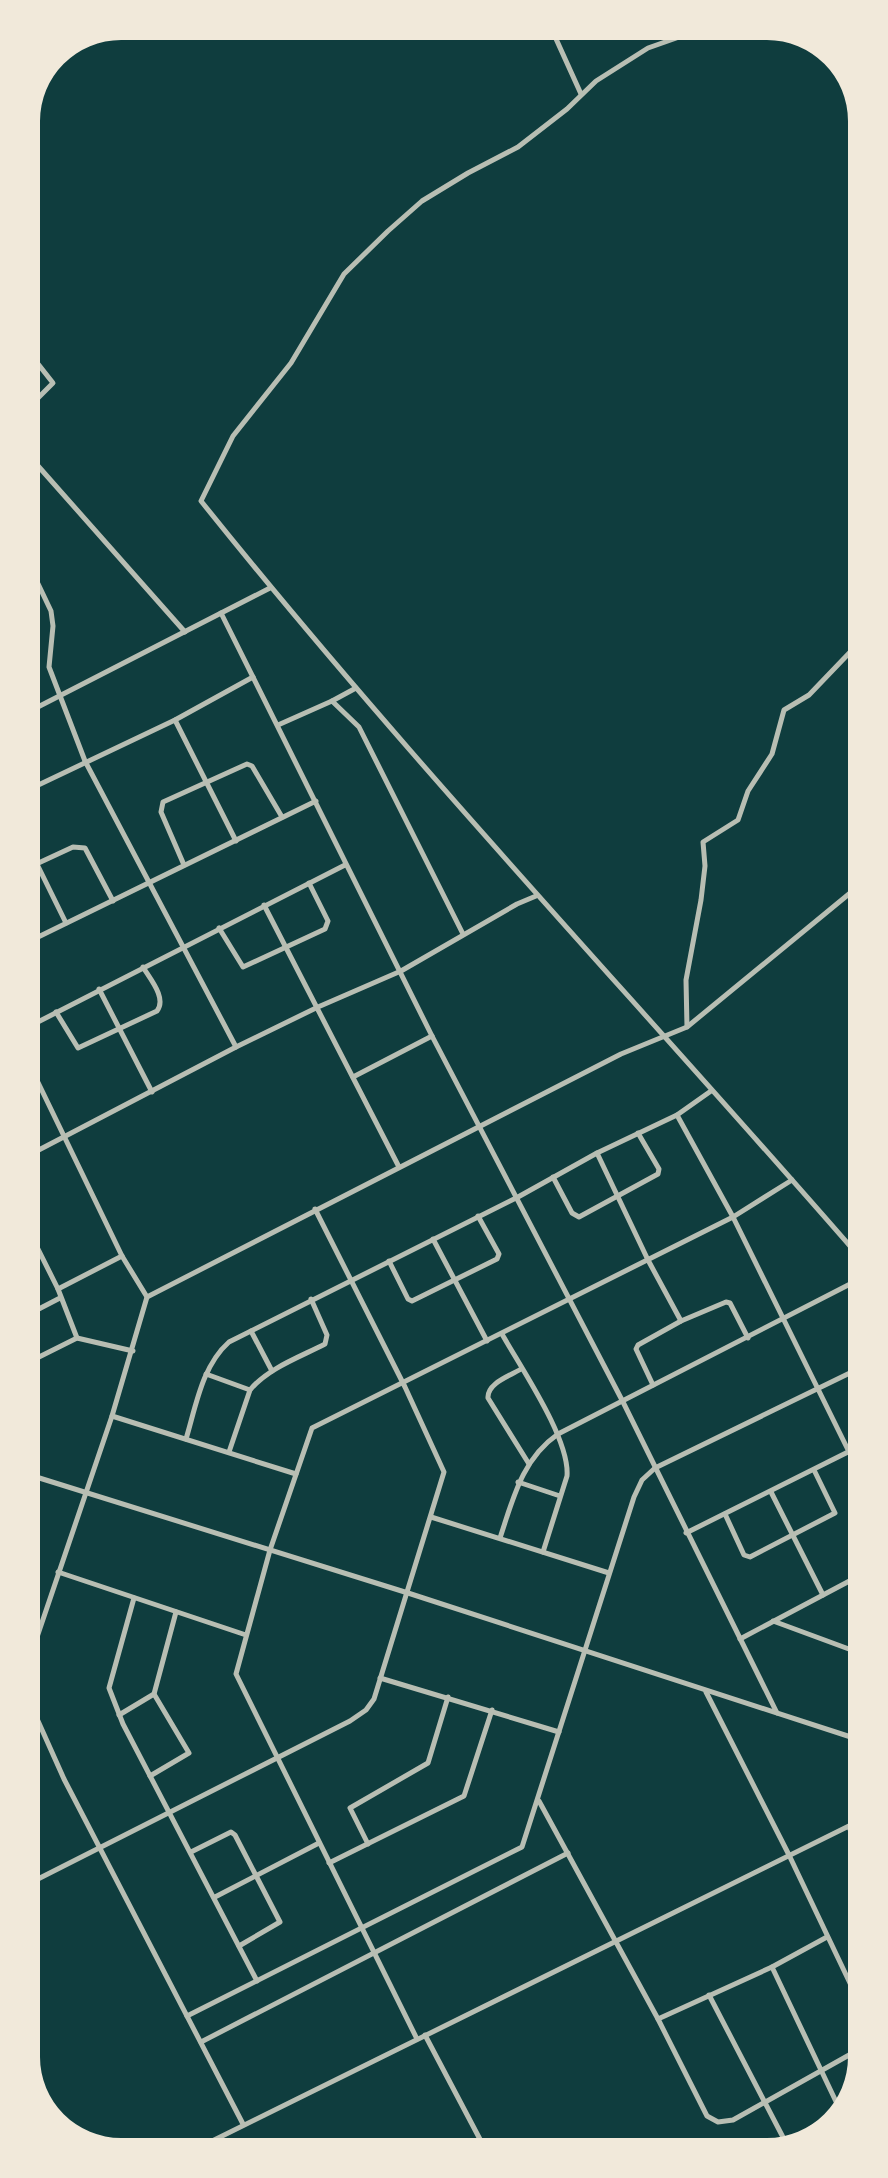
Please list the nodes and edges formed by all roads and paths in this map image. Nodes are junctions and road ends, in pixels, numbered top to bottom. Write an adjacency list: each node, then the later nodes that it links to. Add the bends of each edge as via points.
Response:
1 (557, 41): 3 (street)
2 (668, 41): 3 (street, via 648,48)
3 (581, 94): 7 (street, via 518,147 422,201 344,274 291,363 233,436 201,501)
4 (41, 368): 5 (street, via 52,383)
5 (41, 395)
6 (41, 469): 10 (street)
7 (270, 588): 9 (street); 13 (street)
8 (41, 590): 14 (street, via 53,626 49,667)
9 (221, 613): 10 (street); 12 (street)
10 (185, 632): 14 (street)
11 (848, 653): 47 (street, via 809,695 784,710 772,754 748,791 738,820 703,842 701,900 686,980)
12 (253, 677): 17 (street); 18 (street)
13 (356, 688): 15 (street); 32 (street)
14 (61, 695): 16 (street); 19 (street)
15 (332, 701): 18 (street); 37 (street, via 359,727)
16 (41, 705)
17 (175, 720): 19 (street); 20 (street)
18 (278, 725): 22 (street)
19 (85, 761): 21 (street); 29 (street)
20 (206, 782): 23 (street, via 242,765 252,766); 24 (street); 26 (street, via 160,807)
21 (41, 783)
22 (316, 801): 23 (street); 27 (street)
23 (282, 817): 24 (street)
24 (236, 841): 26 (street)
25 (41, 862): 33 (street, via 73,847 85,848)
26 (184, 865): 29 (street)
27 (345, 865): 30 (street); 42 (street)
28 (41, 878): 35 (street)
29 (151, 882): 33 (street); 39 (street)
30 (309, 883): 34 (street); 40 (street, via 328,925)
31 (848, 895): 47 (street)
32 (536, 896): 37 (street); 50 (street)
33 (113, 901): 35 (street)
34 (264, 905): 36 (street); 40 (street)
35 (66, 923): 38 (street)
36 (219, 928): 39 (street); 40 (street, via 243,967)
37 (464, 934): 42 (street)
38 (41, 936)
39 (183, 945): 41 (street); 51 (street)
40 (285, 945): 44 (street)
41 (143, 967): 43 (street); 48 (street, via 161,1006)
42 (401, 971): 44 (street); 49 (street)
43 (99, 989): 45 (street); 48 (street)
44 (318, 1006): 51 (street); 52 (street)
45 (56, 1012): 46 (street); 48 (street, via 78,1048)
46 (41, 1020)
47 (687, 1027): 50 (street)
48 (120, 1030): 55 (street)
49 (432, 1036): 52 (street); 57 (street)
50 (662, 1037): 54 (street); 57 (street)
51 (236, 1047): 55 (street)
52 (354, 1077): 62 (street)
53 (41, 1087): 59 (street)
54 (711, 1091): 56 (street); 64 (street)
55 (152, 1092): 59 (street)
56 (677, 1115): 58 (street); 69 (street)
57 (479, 1126): 62 (street); 66 (street)
58 (638, 1133): 61 (street); 65 (street, via 659,1169 655,1177)
59 (66, 1136): 60 (street); 73 (street)
60 (41, 1149)
61 (597, 1152): 63 (street); 65 (street)
62 (399, 1167): 67 (street)
63 (553, 1177): 65 (street, via 575,1216); 66 (street)
64 (792, 1180): 69 (street); 71 (street)
65 (618, 1196): 74 (street)
66 (518, 1197): 68 (street); 82 (street)
67 (315, 1209): 77 (street); 80 (street)
68 (478, 1216): 70 (street); 76 (street, via 498,1257)
69 (733, 1217): 74 (street); 85 (street)
70 (433, 1239): 75 (street); 76 (street)
71 (848, 1244)
72 (41, 1255): 79 (street)
73 (122, 1256): 79 (street); 80 (street)
74 (648, 1260): 82 (street); 86 (street)
75 (389, 1261): 76 (street, via 410,1300); 77 (street)
76 (455, 1279): 91 (street)
77 (349, 1281): 83 (street); 98 (street)
78 (848, 1285): 85 (street)
79 (58, 1289): 81 (street)
80 (147, 1297): 92 (street)
81 (60, 1298): 84 (street); 89 (street)
82 (570, 1298): 88 (street); 102 (street)
83 (311, 1299): 87 (street); 95 (street, via 327,1335 325,1344)
84 (41, 1308)
85 (784, 1320): 90 (street); 100 (street)
86 (681, 1321): 90 (street, via 730,1303); 99 (street, via 636,1349)
87 (251, 1331): 95 (street); 96 (street, via 220,1350)
88 (502, 1334): 91 (street); 94 (street)
89 (76, 1338): 92 (street); 93 (street)
90 (748, 1338): 99 (street)
91 (487, 1341): 98 (street)
92 (133, 1351): 103 (street)
93 (41, 1356)
94 (521, 1369): 104 (street); 108 (street, via 488,1392)
95 (272, 1371): 101 (street)
96 (206, 1374): 101 (street); 105 (street)
97 (848, 1374): 100 (street)
98 (403, 1383): 111 (street, via 312,1428); 118 (street, via 444,1472)
99 (653, 1385): 102 (street)
100 (817, 1389): 107 (street); 109 (street)
101 (250, 1390): 106 (street)
102 (623, 1401): 104 (street); 109 (street)
103 (112, 1416): 105 (street); 115 (street)
104 (558, 1434): 108 (street, via 540,1447); 116 (street, via 568,1465)
105 (186, 1439): 106 (street)
106 (229, 1452): 111 (street)
107 (848, 1452): 110 (street)
108 (529, 1464): 113 (street)
109 (655, 1468): 119 (street); 125 (street, via 637,1488)
110 (814, 1470): 114 (street); 120 (street, via 835,1514)
111 (296, 1474): 122 (street)
112 (41, 1479): 115 (street)
113 (518, 1482): 116 (street); 121 (street)
114 (771, 1492): 117 (street); 120 (street)
115 (86, 1493): 122 (street); 124 (street)
116 (560, 1496): 123 (street)
117 (724, 1514): 119 (street); 120 (street, via 746,1557)
118 (431, 1516): 121 (street); 127 (street)
119 (686, 1533): 134 (street)
120 (793, 1535): 128 (street)
121 (500, 1538): 123 (street)
122 (270, 1550): 127 (street); 133 (street)
123 (543, 1552): 125 (street)
124 (58, 1572): 129 (street); 131 (street)
125 (609, 1573): 136 (street)
126 (848, 1582): 128 (street)
127 (408, 1593): 136 (street); 137 (street)
128 (822, 1595): 132 (street)
129 (134, 1598): 130 (street); 143 (street, via 110,1678 109,1688)
130 (176, 1612): 133 (street); 139 (street)
131 (41, 1617)
132 (773, 1621): 134 (street); 135 (street)
133 (246, 1635): 147 (street, via 236,1674)
134 (740, 1639): 142 (street)
135 (848, 1649)
136 (586, 1650): 138 (street); 145 (street)
137 (380, 1678): 140 (street); 147 (street, via 374,1699 358,1716)
138 (706, 1692): 142 (street); 157 (street)
139 (154, 1694): 143 (street); 148 (street, via 189,1753)
140 (448, 1697): 141 (street); 153 (street, via 428,1763 350,1807)
141 (492, 1710): 145 (street); 153 (street, via 464,1796)
142 (777, 1713): 146 (street)
143 (119, 1715): 148 (street)
144 (41, 1728): 154 (street)
145 (559, 1731): 149 (street)
146 (848, 1736)
147 (279, 1758): 150 (street); 152 (street)
148 (150, 1776): 150 (street)
149 (539, 1801): 156 (street); 162 (street, via 522,1847)
150 (168, 1811): 154 (street); 155 (street)
151 (848, 1827): 157 (street)
152 (319, 1843): 158 (street); 159 (street)
153 (368, 1844): 158 (street)
154 (100, 1848): 160 (street); 171 (street)
155 (191, 1852): 159 (street, via 231,1832); 161 (street)
156 (568, 1853): 164 (street); 166 (street)
157 (789, 1855): 163 (street); 164 (street)
158 (329, 1863): 162 (street)
159 (256, 1874): 161 (street); 165 (street, via 280,1922)
160 (41, 1878)
161 (215, 1897): 165 (street)
162 (361, 1927): 166 (street); 169 (street)
163 (827, 1937): 167 (street); 168 (street)
164 (616, 1942): 172 (street); 173 (street)
165 (239, 1946): 169 (street)
166 (373, 1954): 174 (street); 175 (street)
167 (772, 1967): 170 (street); 177 (street)
168 (848, 1980)
169 (257, 1982): 171 (street)
170 (709, 1995): 172 (street); 179 (street)
171 (187, 2016): 175 (street)
172 (657, 2019): 179 (street, via 706,2116 718,2122 733,2120)
173 (425, 2035): 174 (street); 183 (street)
174 (417, 2039): 180 (street)
175 (201, 2042): 180 (street)
176 (848, 2056): 177 (street)
177 (820, 2073): 178 (street); 179 (street)
178 (835, 2100)
179 (766, 2102): 181 (street)
180 (243, 2124): 182 (street)
181 (782, 2136)
182 (218, 2137)
183 (479, 2138)

